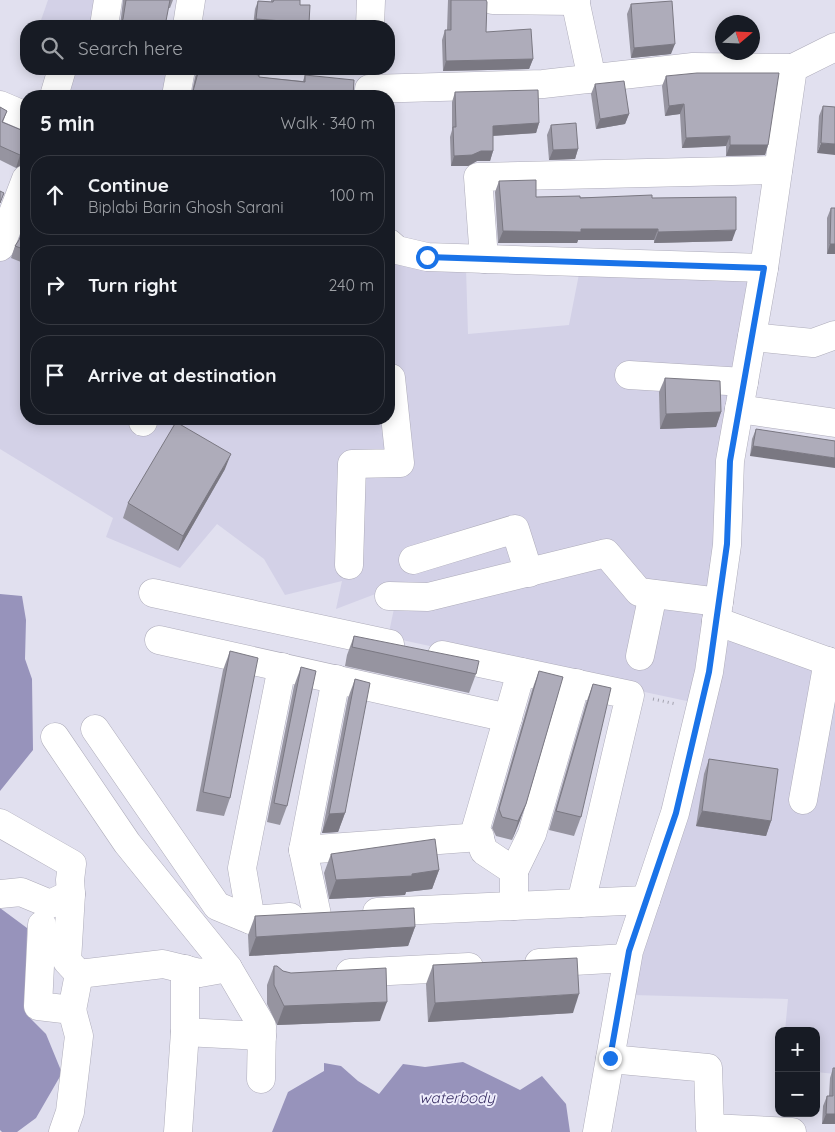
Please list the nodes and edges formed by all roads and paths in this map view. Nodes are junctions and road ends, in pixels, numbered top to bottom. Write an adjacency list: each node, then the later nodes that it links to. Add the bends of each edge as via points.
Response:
1 (108, 0): 6 (street)
2 (191, 0): 7 (street)
3 (371, 0): 8 (street)
4 (493, 0): 5 (street)
5 (575, 0): 13 (street)
6 (105, 20)
7 (188, 20)
8 (370, 20)
9 (835, 47): 10 (street)
10 (793, 68): 13 (street, via 693,67); 19 (street)
11 (60, 75): 15 (street)
12 (180, 75): 16 (street)
13 (592, 79): 14 (street, via 543,84)
14 (369, 85)
15 (56, 90)
16 (177, 90)
17 (0, 105): 18 (street)
18 (20, 113)
19 (778, 170): 23 (street, via 478,177); 24 (street)
20 (20, 195): 21 (street)
21 (0, 247)
22 (395, 249): 23 (street, via 427,257)
23 (484, 259): 24 (street)
24 (764, 268): 26 (street)
25 (835, 335): 26 (street, via 813,343)
26 (752, 337): 28 (street)
27 (629, 375): 28 (street)
28 (744, 382): 29 (street)
29 (739, 409): 31 (street); 38 (street, via 730,461 727,544)
30 (395, 416): 33 (street, via 400,463 352,464)
31 (835, 423)
32 (413, 560): 34 (street, via 515,529)
33 (349, 565)
34 (529, 573): 36 (street, via 606,554 639,592); 37 (street, via 428,597)
35 (153, 593): 43 (street)
36 (653, 594): 38 (street); 40 (street)
37 (390, 596)
38 (717, 611): 41 (street); 47 (street)
39 (159, 640): 42 (street)
40 (640, 656)
41 (831, 662): 51 (street)
42 (282, 667): 44 (street); 62 (street, via 242,868)
43 (521, 672): 45 (street); 48 (street)
44 (336, 680): 48 (street); 54 (street)
45 (576, 683): 46 (street); 55 (street, via 532,834)
46 (630, 695): 47 (path); 59 (street)
47 (700, 710): 58 (street, via 676,813)
48 (508, 718): 53 (street, via 476,828)
49 (95, 729): 62 (street, via 217,906)
50 (55, 737): 65 (street, via 127,843)
51 (803, 800)
52 (0, 823): 57 (street, via 72,864)
53 (480, 837): 54 (street); 55 (street, via 484,851)
54 (303, 850): 61 (street)
55 (514, 871): 60 (street)
56 (0, 894): 57 (street, via 21,892 50,904)
57 (70, 894): 67 (street, via 67,961)
58 (646, 900): 59 (street); 64 (street)
59 (582, 903): 60 (street)
60 (514, 906): 61 (street)
61 (337, 914): 62 (street)
62 (251, 920)
63 (42, 925): 69 (street, via 38,1006)
64 (627, 958): 68 (street); 72 (street)
65 (228, 968): 66 (street, via 200,973); 71 (street, via 262,1026)
66 (185, 970): 67 (street, via 163,964); 70 (street)
67 (79, 974): 69 (street)
68 (322, 974)
69 (72, 1010): 74 (street, via 79,1036 70,1112)
70 (185, 1032): 71 (street); 75 (street)
71 (262, 1036): 73 (street)
72 (610, 1058): 76 (street); 77 (street, via 708,1068 710,1128)
73 (261, 1079)
74 (63, 1132)
75 (178, 1132)
76 (597, 1132)
77 (792, 1132)

